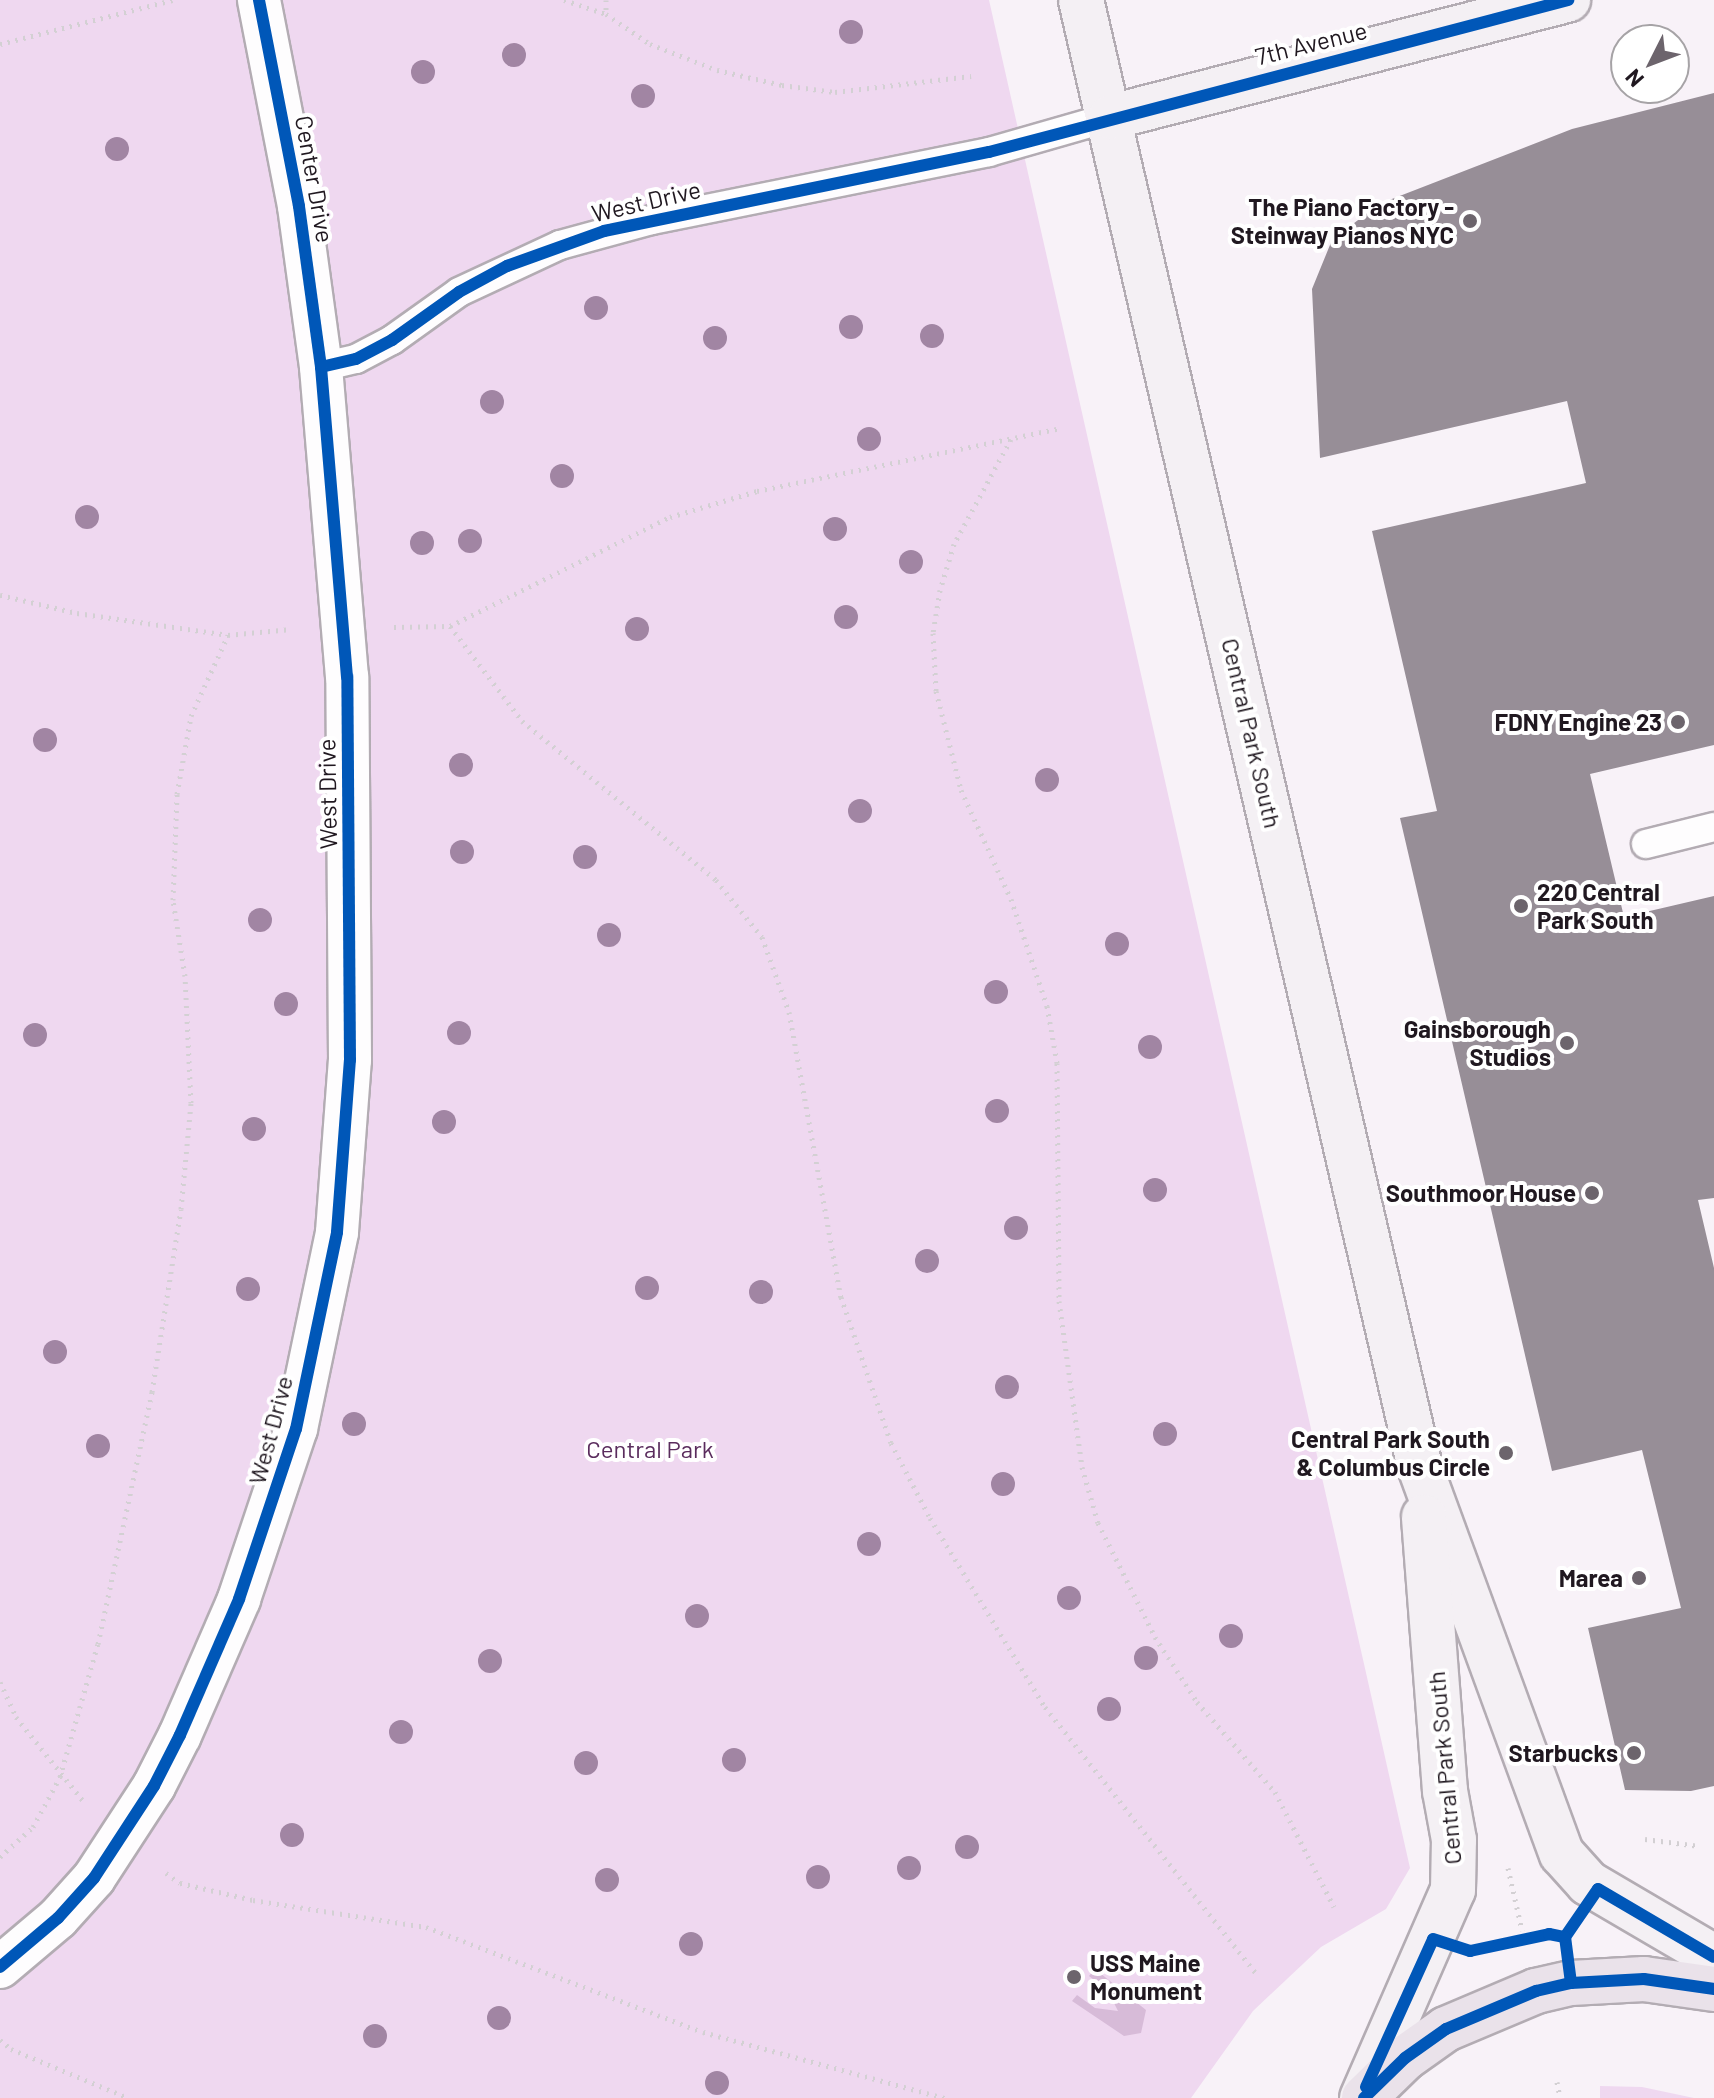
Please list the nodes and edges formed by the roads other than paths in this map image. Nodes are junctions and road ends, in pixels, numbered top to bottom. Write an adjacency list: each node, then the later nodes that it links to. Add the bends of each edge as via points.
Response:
1 (259, 0): 5 (street, Center Drive, via 299,206)
2 (1081, 0): 4 (main road, Central Park South)
3 (1568, 0): 4 (main road, 7th Avenue)
4 (1111, 117): 5 (lane, West Drive, via 989,152 652,220 560,245 459,292 356,359); 8 (main road, Central Park South)
5 (321, 367): 10 (street, West Drive, via 344,628 352,947 346,1140 337,1232 296,1429 239,1599 154,1786 94,1878 58,1918)
6 (1714, 827): 7 (lane)
7 (1646, 844)
8 (1420, 1467): 9 (main road, Central Park South, via 1562,1854 1588,1883); 12 (main road, Central Park South, via 1445,1791 1454,1840 1453,1890)
9 (1714, 1957)
10 (0, 1967)
11 (1714, 1989): 12 (main road, via 1644,1979 1571,1983 1503,2001 1446,2029)
12 (1363, 2098)

